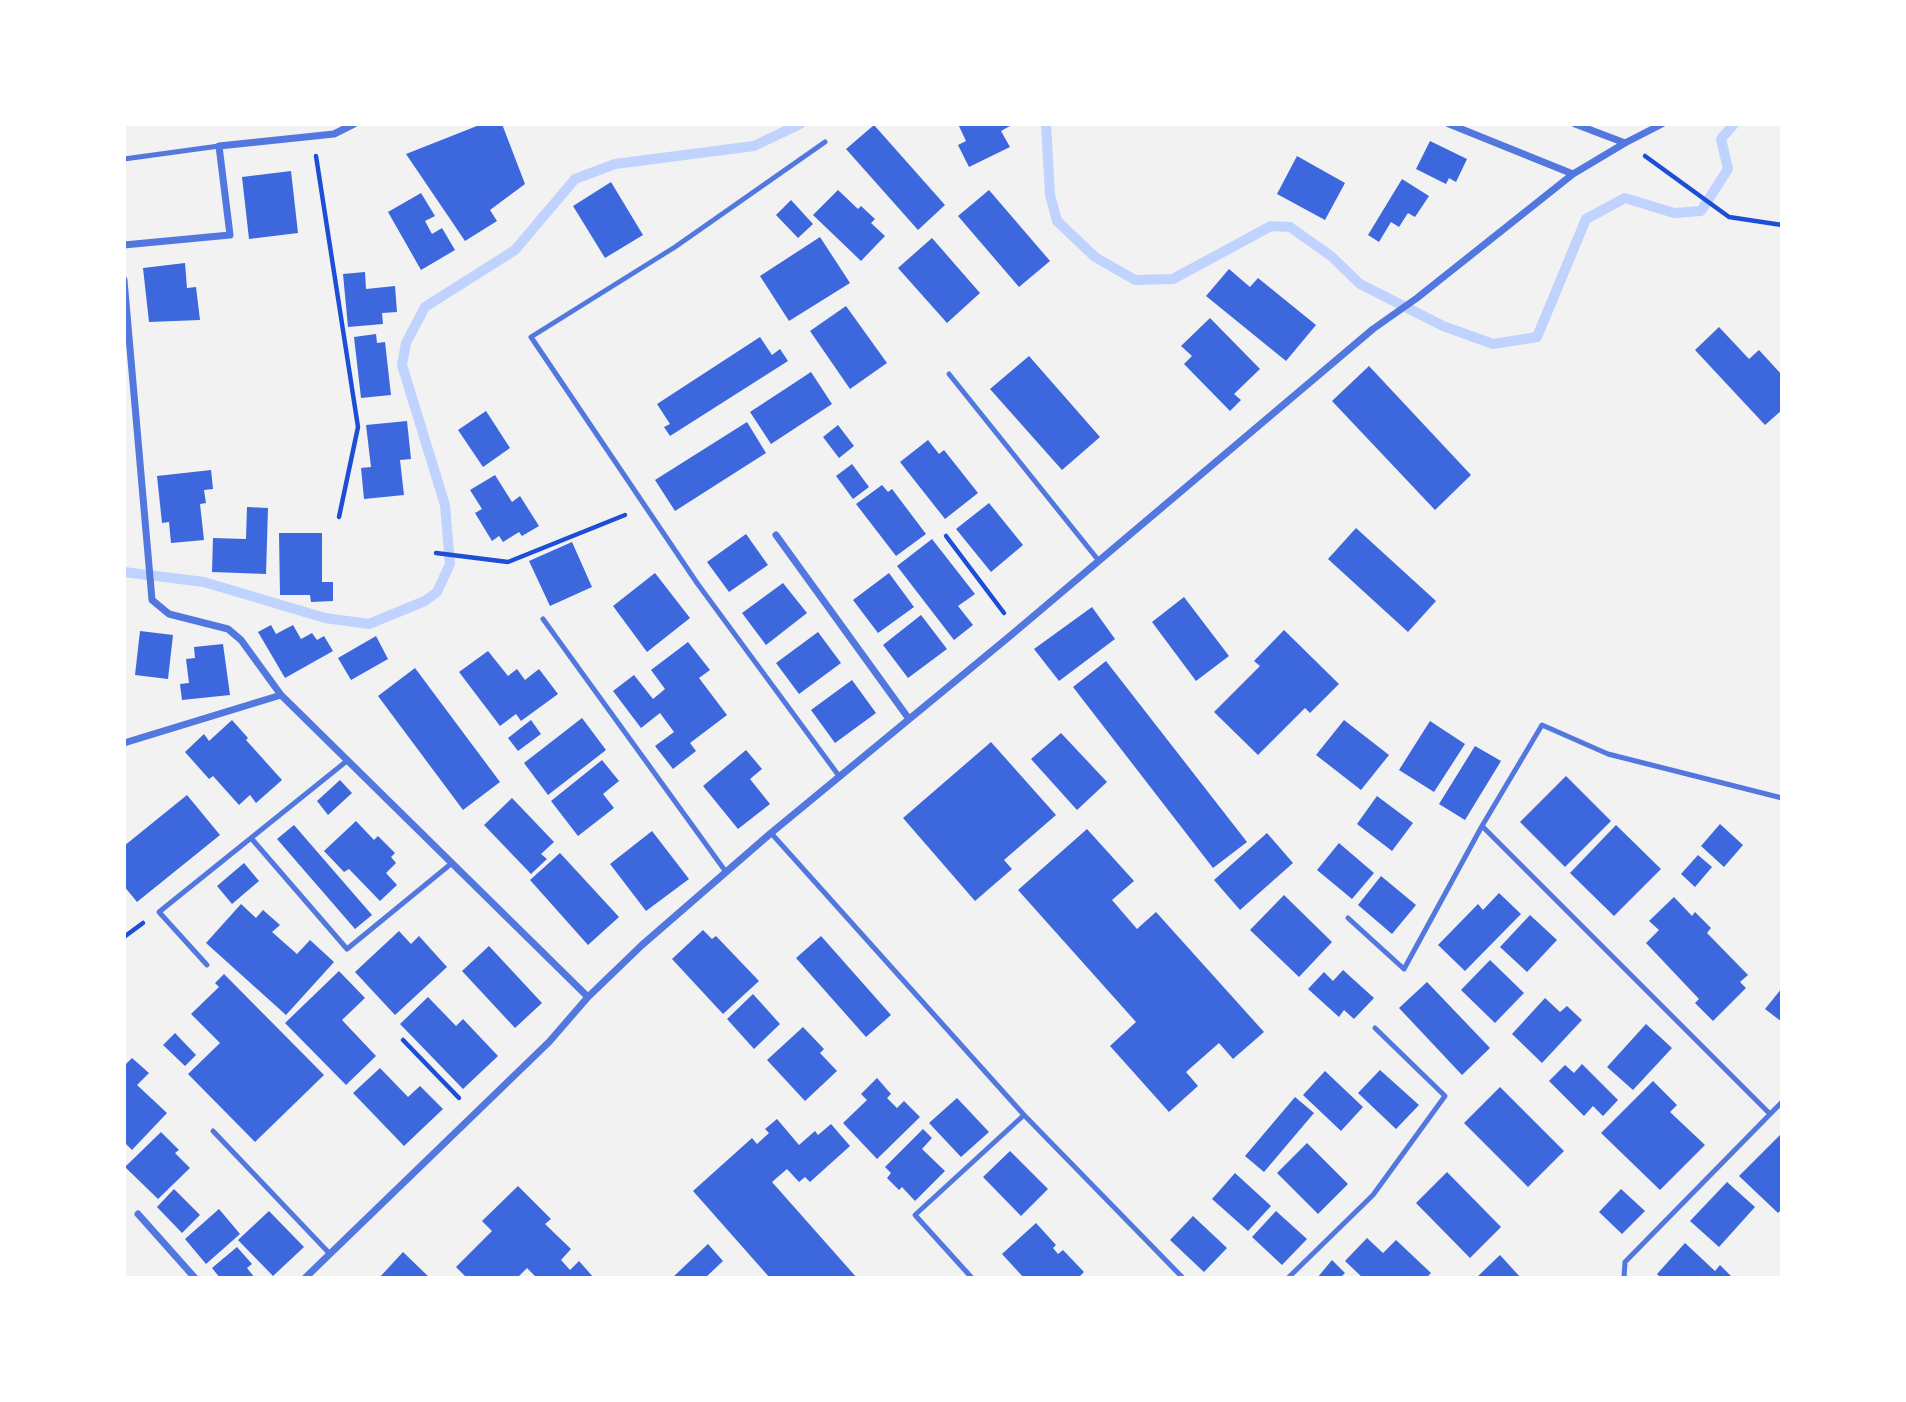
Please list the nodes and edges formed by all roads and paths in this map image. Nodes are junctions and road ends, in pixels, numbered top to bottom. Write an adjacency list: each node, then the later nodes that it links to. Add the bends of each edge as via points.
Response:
1 (355, 124): 5 (street, via 334,134)
2 (1449, 124): 10 (street)
3 (1575, 124): 7 (street)
4 (1662, 124): 7 (street)
5 (313, 136): 8 (street); 16 (path, via 358,426)
6 (825, 142): 15 (lane, via 675,247 531,337)
7 (1625, 143): 10 (street); 11 (path, via 1729,217)
8 (219, 146): 9 (lane); 12 (street, via 230,235)
9 (124, 159)
10 (1573, 174): 20 (street, via 1373,329)
11 (1782, 225)
12 (124, 245)
13 (124, 280): 23 (street, via 152,600 169,614 228,629)
14 (949, 374): 20 (lane)
15 (645, 506): 19 (path, via 508,562); 27 (lane)
16 (340, 517)
17 (776, 536): 24 (street)
18 (946, 536): 22 (path)
19 (436, 553)
20 (1099, 561): 22 (street)
21 (543, 619): 33 (lane)
22 (1017, 631): 24 (street)
23 (281, 695): 25 (street); 26 (street)
24 (909, 719): 27 (street)
25 (124, 743)
26 (348, 761): 31 (lane); 32 (street)
27 (838, 776): 30 (street)
28 (1782, 799): 29 (lane, via 1608,754 1542,725)
29 (1482, 826): 34 (lane, via 1404,969); 41 (lane)
30 (771, 833): 33 (street); 42 (lane)
31 (251, 838): 32 (lane, via 347,949); 35 (lane, via 159,912)
32 (452, 863): 36 (street)
33 (726, 872): 36 (street)
34 (1348, 918)
35 (207, 965)
36 (588, 997): 40 (street)
37 (1375, 1028): 50 (lane, via 1445,1096 1373,1195)
38 (403, 1040): 40 (path)
39 (1782, 1102): 41 (lane)
40 (475, 1114): 45 (street)
41 (1770, 1114): 51 (lane, via 1625,1262)
42 (1024, 1115): 48 (lane, via 915,1215); 49 (lane)
43 (213, 1131): 45 (lane)
44 (138, 1214): 46 (street)
45 (330, 1254): 47 (street)
46 (195, 1278)
47 (305, 1278)
48 (972, 1278)
49 (1183, 1278)
50 (1288, 1278)
51 (1624, 1278)

